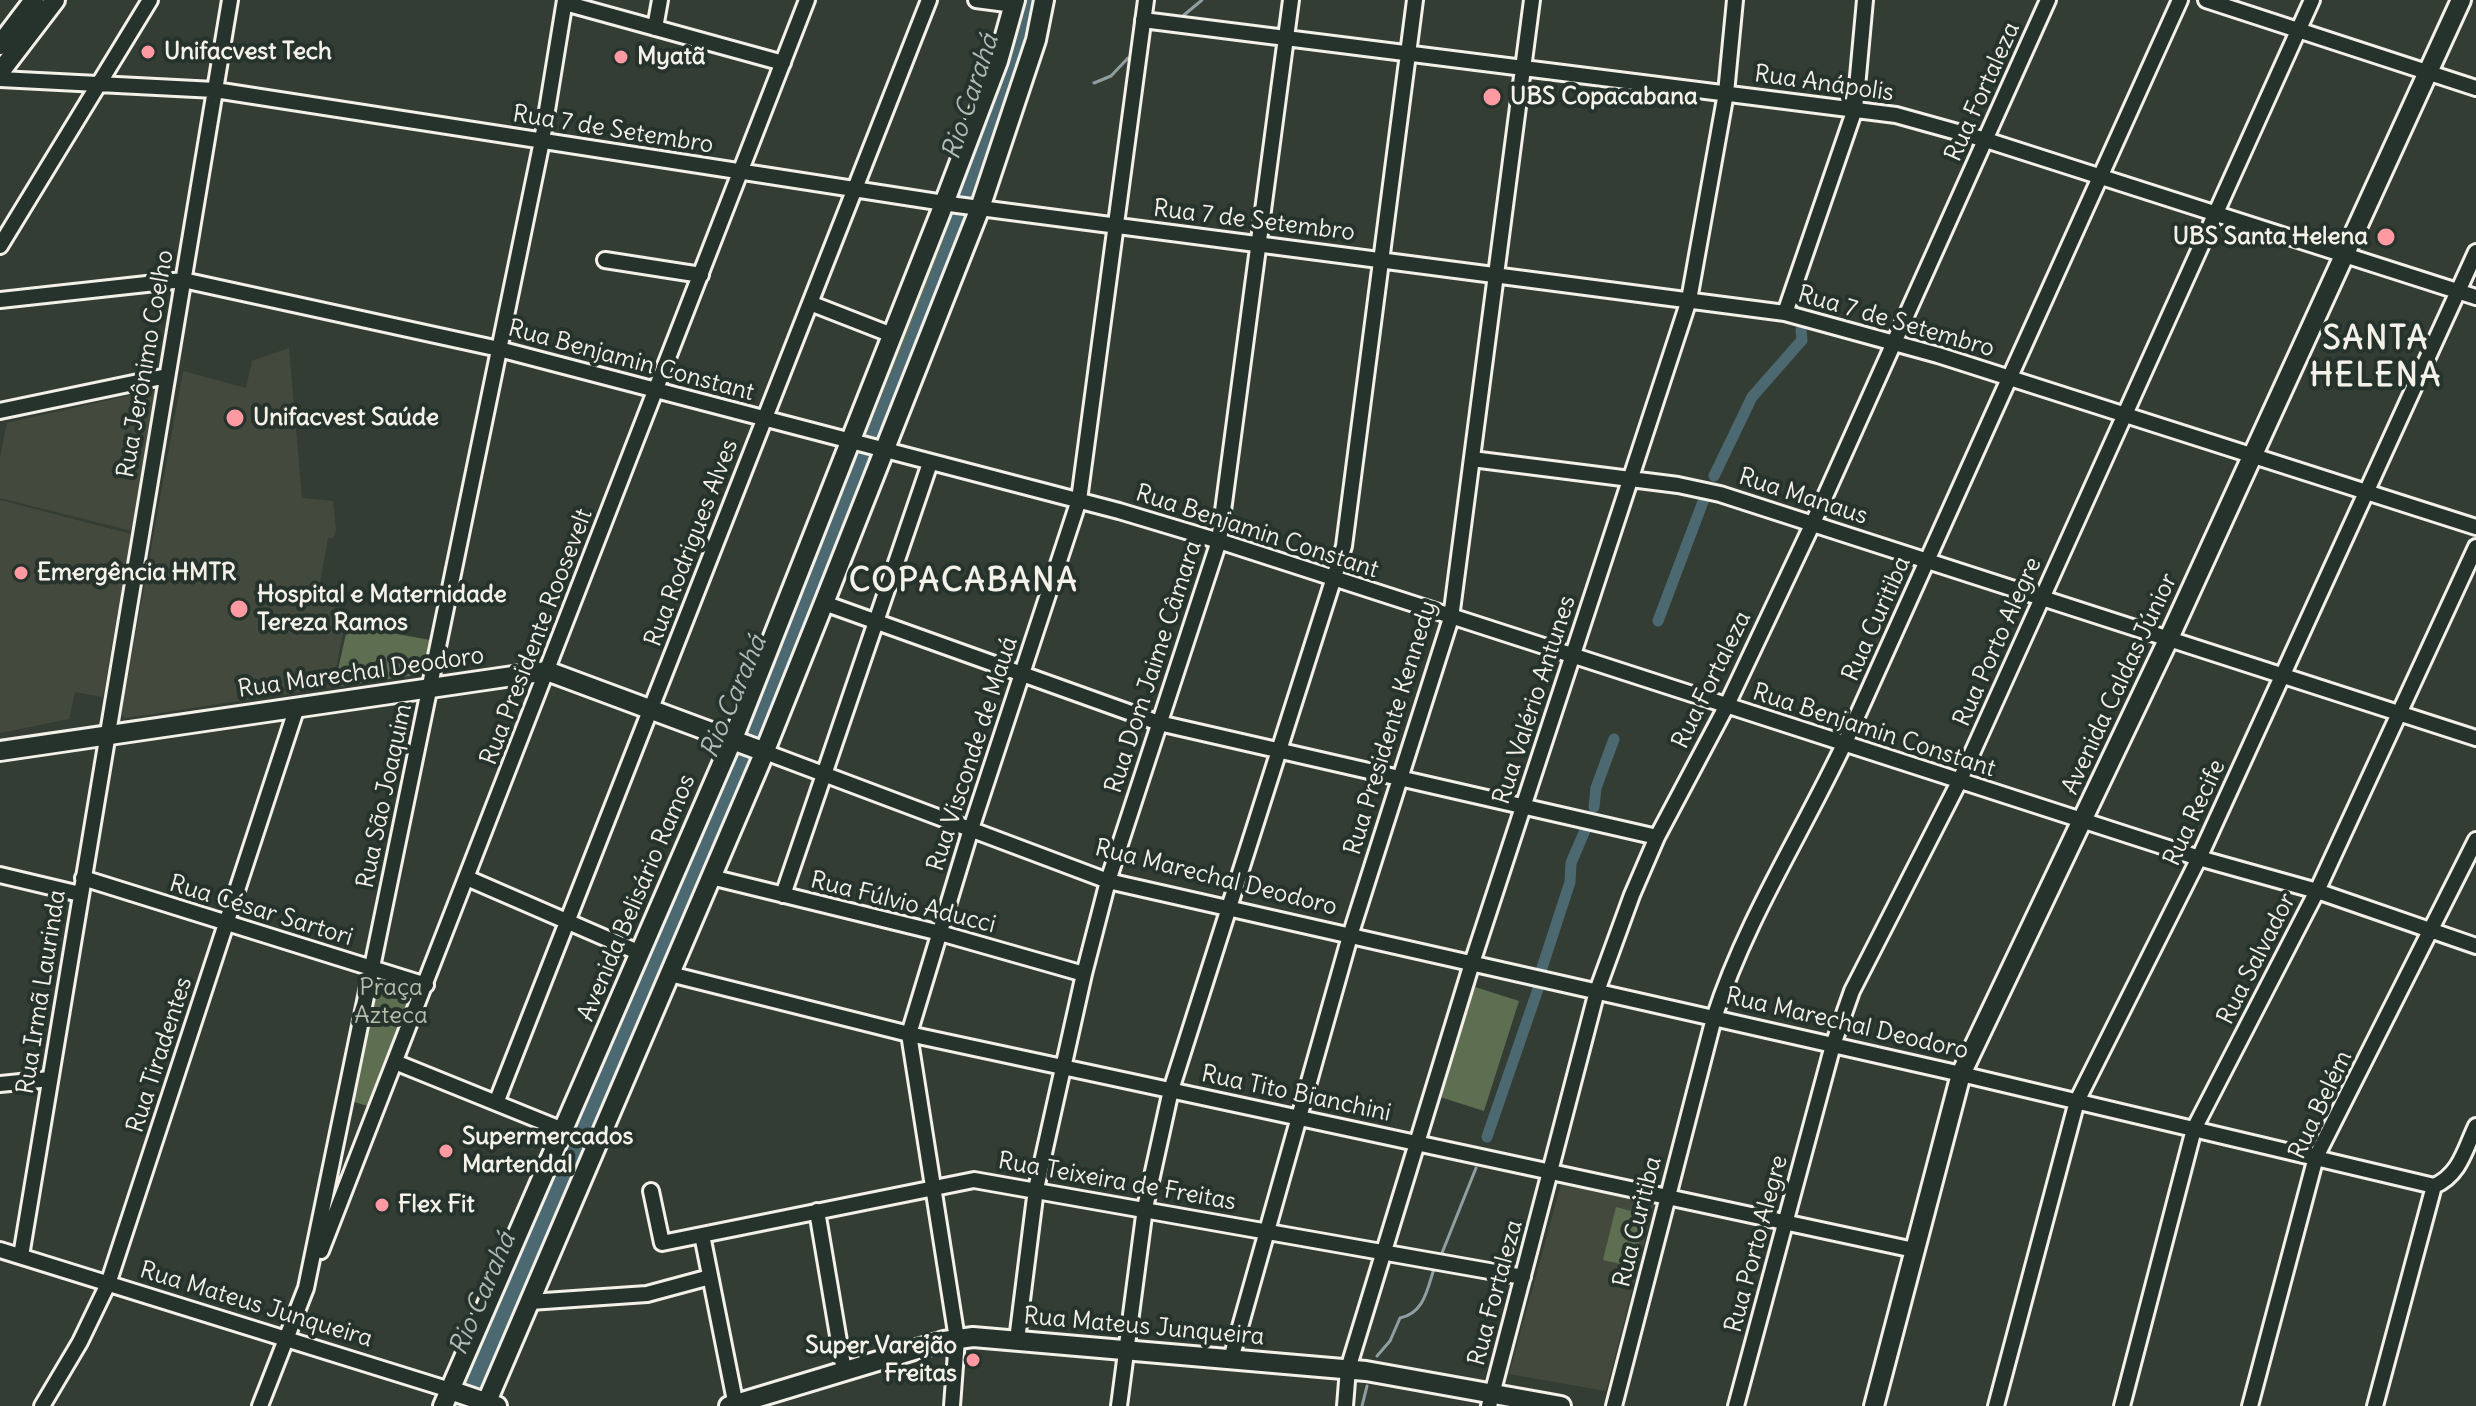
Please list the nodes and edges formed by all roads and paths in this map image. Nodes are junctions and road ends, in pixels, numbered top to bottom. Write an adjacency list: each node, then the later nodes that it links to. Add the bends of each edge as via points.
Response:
1 (34, 0): 28 (main road)
2 (55, 0): 33 (main road)
3 (150, 0): 35 (street)
4 (230, 0): 37 (street, Rua Jerônimo Coelho)
5 (660, 0): 25 (street)
6 (807, 0): 30 (street, Rua Presidente Roosevelt)
7 (929, 0): 44 (street, Rua Rodrigues Alves)
8 (976, 0): 23 (street)
9 (1044, 0): 45 (main road, Avenida Belisário Ramos, via 1036,40)
10 (1146, 0): 24 (street, Rua Visconde de Mauá)
11 (1291, 0): 27 (street, Rua Dom Jaime Câmara)
12 (1415, 0): 29 (street)
13 (1532, 0): 31 (street, Rua Presidente Kennedy)
14 (1735, 0): 38 (street, Rua Valério Antunes)
15 (1865, 0): 39 (street)
16 (2048, 0): 40 (street, Rua Fortaleza)
17 (2180, 0): 43 (street, Rua Curitiba)
18 (2206, 0): 26 (street)
19 (2312, 0): 26 (street, Rua Porto Alegre)
20 (2448, 0): 32 (main road, Avenida Caldas Júnior)
21 (2461, 0): 32 (main road, Avenida Caldas Júnior)
22 (565, 1): 25 (street); 41 (street, Rua São Joaquim)
23 (1015, 2): 45 (main road, Avenida Belisário Ramos)
24 (1143, 20): 27 (street, Rua Anápolis); 47 (street, Rua Visconde de Mauá)
25 (655, 28): 30 (street)
26 (2299, 30): 32 (street); 46 (street, Rua Porto Alegre)
27 (1285, 38): 29 (street, Rua Anápolis); 48 (street, Rua Dom Jaime Câmara)
28 (0, 45)
29 (1409, 54): 31 (street, Rua Anápolis); 53 (street)
30 (783, 63): 42 (street, Rua Presidente Roosevelt)
31 (1523, 68): 38 (street, Rua Anápolis); 55 (street, Rua Presidente Kennedy)
32 (2422, 70): 36 (street); 51 (main road, Avenida Caldas Júnior)
33 (0, 72)
34 (0, 79): 35 (street, Rua 7 de Setembro)
35 (99, 83): 37 (street, Rua 7 de Setembro); 49 (street)
36 (2476, 88)
37 (215, 90): 41 (street, Rua 7 de Setembro); 56 (street, Rua Jerônimo Coelho)
38 (1726, 93): 39 (street, Rua Anápolis); 60 (street, Rua Valério Antunes)
39 (1855, 109): 40 (street, Rua Anápolis, via 1929,122); 62 (street)
40 (1986, 140): 43 (street, Rua Anápolis); 64 (street, Rua Fortaleza)
41 (542, 141): 42 (street, Rua 7 de Setembro); 65 (street, Rua São Joaquim)
42 (741, 172): 44 (street, Rua 7 de Setembro); 54 (street, Rua Presidente Roosevelt)
43 (2099, 176): 46 (street, Rua Anápolis); 67 (street, Rua Curitiba)
44 (855, 189): 45 (street, Rua 7 de Setembro); 61 (street, Rua Rodrigues Alves)
45 (963, 205): 47 (street, Rua 7 de Setembro); 63 (main road, Avenida Belisário Ramos); 73 (main road, Avenida Belisário Ramos)
46 (2216, 214): 51 (street, Rua Anápolis); 70 (street, Rua Porto Alegre)
47 (1115, 225): 48 (street, Rua 7 de Setembro); 79 (street, Rua Visconde de Mauá)
48 (1258, 244): 53 (street, Rua 7 de Setembro); 82 (street, Rua Dom Jaime Câmara)
49 (0, 246)
50 (2476, 252): 57 (street, Rua Recife)
51 (2339, 253): 57 (street, Rua Anápolis); 74 (main road, Avenida Caldas Júnior)
52 (605, 260): 54 (street)
53 (1382, 260): 55 (street, Rua 7 de Setembro); 85 (street, via 1349,517)
54 (701, 275): 68 (street, Rua Presidente Roosevelt)
55 (1496, 275): 60 (street, Rua 7 de Setembro); 75 (street, Rua Presidente Kennedy)
56 (183, 280): 59 (street, Rua Benjamin Constant); 65 (street, Rua Benjamin Constant); 66 (street, Rua Jerônimo Coelho)
57 (2458, 291): 58 (street, Rua Anápolis); 78 (street, Rua Recife)
58 (2476, 297)
59 (0, 300)
60 (1689, 300): 62 (street, Rua 7 de Setembro); 77 (street, Rua Valério Antunes)
61 (810, 303): 63 (street); 71 (street, Rua Rodrigues Alves)
62 (1785, 313): 64 (street, Rua 7 de Setembro)
63 (892, 335): 72 (main road, Avenida Belisário Ramos)
64 (1894, 342): 67 (street, Rua 7 de Setembro); 80 (street, Rua Fortaleza)
65 (499, 349): 68 (street, Rua Benjamin Constant); 95 (street, Rua São Joaquim)
66 (167, 376): 69 (street); 101 (street, Rua Jerônimo Coelho)
67 (2009, 378): 70 (street, Rua 7 de Setembro); 84 (street, Rua Curitiba)
68 (656, 391): 71 (street, Rua Benjamin Constant); 92 (street, Rua Presidente Roosevelt)
69 (1, 413)
70 (2125, 415): 74 (street, Rua 7 de Setembro); 86 (street, Rua Porto Alegre)
71 (764, 419): 72 (street, Rua Benjamin Constant); 98 (street, Rua Rodrigues Alves)
72 (854, 443): 73 (street, Rua Benjamin Constant); 103 (main road, Avenida Belisário Ramos)
73 (881, 450): 76 (street, Rua Benjamin Constant); 87 (main road, Avenida Belisário Ramos)
74 (2247, 454): 78 (street, Rua 7 de Setembro); 90 (main road, Avenida Caldas Júnior)
75 (1472, 459): 77 (street, Rua Manaus); 88 (street, Rua Presidente Kennedy)
76 (930, 463): 79 (street, Rua Benjamin Constant); 89 (street)
77 (1631, 478): 80 (street, Rua Manaus, via 1720,494); 91 (street, Rua Valério Antunes)
78 (2366, 492): 81 (street, Rua 7 de Setembro); 94 (street, Rua Recife)
79 (1079, 500): 82 (street, Rua Benjamin Constant); 93 (street, Rua Visconde de Mauá)
80 (1813, 523): 84 (street, Rua Manaus); 97 (street, Rua Fortaleza)
81 (2476, 527)
82 (1219, 541): 85 (street, Rua Benjamin Constant); 100 (street, Rua Dom Jaime Câmara)
83 (2476, 547): 99 (street, Rua Salvador)
84 (1928, 560): 86 (street, Rua Manaus); 104 (street, Rua Curitiba)
85 (1335, 579): 88 (street, Rua Benjamin Constant); 105 (street)
86 (2043, 597): 90 (street, Rua Manaus); 110 (street, Rua Porto Alegre)
87 (824, 603): 89 (street); 107 (main road, Avenida Belisário Ramos)
88 (1451, 618): 91 (street, Rua Benjamin Constant); 109 (street, Rua Presidente Kennedy)
89 (876, 622): 93 (street); 108 (street)
90 (2163, 637): 94 (street, Rua Manaus); 112 (main road, Avenida Caldas Júnior)
91 (1572, 657): 97 (street, Rua Benjamin Constant); 111 (street, Rua Valério Antunes)
92 (547, 671): 95 (main road, Rua Marechal Deodoro); 98 (main road, Rua Marechal Deodoro); 120 (street, Rua Presidente Roosevelt)
93 (1022, 674): 100 (street); 113 (street, Rua Visconde de Mauá)
94 (2284, 676): 99 (street, Rua Manaus); 116 (street, Rua Recife)
95 (430, 687): 96 (main road, Rua Marechal Deodoro); 134 (street, Rua São Joaquim)
96 (297, 707): 101 (main road, Rua Marechal Deodoro); 127 (street, Rua Tiradentes)
97 (1726, 707): 104 (street, Rua Benjamin Constant); 114 (street, Rua Fortaleza)
98 (650, 709): 103 (main road, Rua Marechal Deodoro); 126 (street, Rua Rodrigues Alves)
99 (2399, 713): 102 (street, Rua Manaus); 122 (street, Rua Salvador)
100 (1159, 723): 105 (street); 121 (street, Rua Dom Jaime Câmara)
101 (106, 735): 106 (main road, Rua Marechal Deodoro); 119 (street, Rua Irmã Laurinda)
102 (2476, 738)
103 (735, 741): 107 (main road, Rua Marechal Deodoro); 132 (main road, Avenida Belisário Ramos)
104 (1845, 744): 110 (street, Rua Benjamin Constant); 139 (street, Rua Curitiba, via 1748,926)
105 (1278, 750): 109 (street); 125 (street)
106 (0, 751)
107 (762, 751): 108 (street, Rua Marechal Deodoro); 118 (main road, Avenida Belisário Ramos)
108 (824, 774): 113 (street, Rua Marechal Deodoro); 124 (street)
109 (1400, 778): 111 (street); 130 (street, Rua Presidente Kennedy)
110 (1959, 782): 112 (street, Rua Benjamin Constant); 141 (street, Rua Porto Alegre, via 1857,980)
111 (1523, 806): 114 (street); 133 (street, Rua Valério Antunes)
112 (2077, 819): 116 (street, Rua Benjamin Constant); 144 (main road, Avenida Caldas Júnior)
113 (971, 829): 121 (street, Rua Marechal Deodoro); 129 (street, Rua Visconde de Mauá)
114 (1657, 837): 138 (street, Rua Fortaleza)
115 (2476, 840): 128 (street, Rua Belém)
116 (2199, 858): 122 (street, Rua Benjamin Constant); 148 (street, Rua Recife)
117 (0, 875): 123 (street)
118 (711, 877): 124 (street, Rua Fúlvio Aducci); 135 (main road, Avenida Belisário Ramos)
119 (83, 878): 123 (street, Rua Irmã Laurinda); 127 (street, Rua César Sartori)
120 (467, 878): 126 (street); 137 (street, Rua Presidente Roosevelt)
121 (1108, 881): 125 (street, Rua Marechal Deodoro); 136 (street, Rua Dom Jaime Câmara)
122 (2317, 891): 128 (street, Rua Benjamin Constant); 152 (street, Rua Salvador)
123 (80, 894): 145 (street, Rua Irmã Laurinda)
124 (783, 895): 129 (street, Rua Fúlvio Aducci)
125 (1226, 908): 130 (street, Rua Marechal Deodoro); 147 (street)
126 (567, 921): 132 (street); 149 (street, Rua Rodrigues Alves)
127 (226, 923): 134 (street, Rua César Sartori); 173 (street, Rua Tiradentes)
128 (2433, 931): 131 (street, Rua Benjamin Constant); 155 (street, Rua Belém)
129 (940, 933): 136 (street, Rua Fúlvio Aducci); 140 (street, Rua Visconde de Mauá)
130 (1350, 936): 133 (street, Rua Marechal Deodoro); 150 (street, Rua Presidente Kennedy)
131 (2476, 946)
132 (640, 953): 153 (main road, Avenida Belisário Ramos)
133 (1472, 963): 138 (street, Rua Marechal Deodoro); 154 (street, Rua Valério Antunes)
134 (372, 968): 137 (street, Rua César Sartori); 174 (street, Rua São Joaquim)
135 (670, 974): 140 (street, Rua Tito Bianchini); 175 (main road, Avenida Belisário Ramos)
136 (1084, 974): 143 (street, Rua Dom Jaime Câmara)
137 (426, 985): 142 (street, Rua Presidente Roosevelt)
138 (1597, 991): 139 (street, Rua Marechal Deodoro); 156 (street, Rua Fortaleza)
139 (1714, 1018): 141 (street, Rua Marechal Deodoro); 161 (street, Rua Curitiba)
140 (909, 1034): 143 (street, Rua Tito Bianchini); 157 (street, Rua Visconde de Mauá)
141 (1833, 1045): 144 (street, Rua Marechal Deodoro); 164 (street, Rua Porto Alegre)
142 (395, 1062): 149 (street); 174 (street, Rua Presidente Roosevelt)
143 (1062, 1067): 147 (street, Rua Tito Bianchini); 159 (street, Rua Dom Jaime Câmara)
144 (1956, 1073): 148 (street, Rua Marechal Deodoro); 167 (main road, Avenida Caldas Júnior)
145 (50, 1079): 146 (street); 170 (street, Rua Irmã Laurinda)
146 (0, 1084)
147 (1171, 1090): 150 (street, Rua Tito Bianchini); 162 (street)
148 (2077, 1101): 152 (street, Rua Marechal Deodoro); 197 (street, Rua Recife)
149 (496, 1103): 153 (street)
150 (1299, 1118): 154 (street, Rua Tito Bianchini); 165 (street, Rua Presidente Kennedy)
151 (2476, 1126): 158 (street, via 2456,1171)
152 (2194, 1129): 155 (street, Rua Marechal Deodoro); 198 (street, Rua Salvador)
153 (563, 1130): 183 (main road, Avenida Belisário Ramos)
154 (1417, 1143): 156 (street, Rua Tito Bianchini); 169 (street, Rua Valério Antunes)
155 (2316, 1157): 158 (street, Rua Marechal Deodoro); 199 (street, Rua Belém)
156 (1550, 1172): 161 (street, Rua Tito Bianchini); 172 (street, Rua Fortaleza)
157 (933, 1186): 159 (street, Rua Teixeira de Freitas, via 974,1180); 163 (street, Rua Teixeira de Freitas); 177 (street, Rua Visconde de Mauá)
158 (2434, 1186): 200 (street)
159 (1036, 1189): 162 (street, Rua Teixeira de Freitas); 178 (street, Rua Dom Jaime Câmara)
160 (651, 1191): 166 (street, Rua Teixeira de Freitas, via 662,1243)
161 (1667, 1197): 164 (street, Rua Tito Bianchini); 193 (street, Rua Curitiba)
162 (1145, 1208): 165 (street, Rua Teixeira de Freitas); 179 (street)
163 (817, 1211): 166 (street, Rua Teixeira de Freitas); 182 (street)
164 (1785, 1222): 167 (street, Rua Tito Bianchini); 194 (street, Rua Porto Alegre)
165 (1267, 1231): 169 (street, Rua Teixeira de Freitas); 180 (street, Rua Presidente Kennedy)
166 (702, 1235): 171 (street)
167 (1909, 1249): 195 (main road, Avenida Caldas Júnior); 196 (main road, Avenida Caldas Júnior)
168 (0, 1250): 170 (street, Rua Mateus Junqueira)
169 (1384, 1252): 172 (street, Rua Teixeira de Freitas); 181 (street, Rua Valério Antunes)
170 (21, 1256): 173 (street, Rua Mateus Junqueira)
171 (710, 1277): 175 (street, via 647,1294); 186 (street)
172 (1523, 1277): 184 (street, Rua Fortaleza)
173 (108, 1284): 176 (street, Rua Mateus Junqueira); 187 (street, Rua Tiradentes)
174 (306, 1288): 176 (street, Rua São Joaquim)
175 (530, 1302): 185 (main road, Avenida Belisário Ramos)
176 (287, 1339): 183 (street, Rua Mateus Junqueira); 188 (street, Rua São Joaquim)
177 (957, 1339): 178 (main road, Rua Mateus Junqueira); 182 (main road, Rua Mateus Junqueira); 189 (street, Rua Visconde de Mauá)
178 (1017, 1340): 179 (main road, Rua Mateus Junqueira)
179 (1125, 1351): 180 (main road, Rua Mateus Junqueira); 190 (street)
180 (1231, 1359): 181 (main road, Rua Mateus Junqueira)
181 (1348, 1369): 184 (main road, Rua Mateus Junqueira); 191 (street, Rua Valério Antunes)
182 (844, 1371): 186 (main road, Rua Mateus Junqueira)
183 (450, 1396): 185 (main road, Rua Mateus Junqueira)
184 (1491, 1400): 192 (main road, Rua Mateus Junqueira)
185 (487, 1404)
186 (734, 1405)
187 (42, 1406)
188 (260, 1406)
189 (952, 1406)
190 (1119, 1406)
191 (1345, 1406)
192 (1561, 1406)
193 (1614, 1406)
194 (1736, 1406)
195 (1862, 1406)
196 (1874, 1406)
197 (1996, 1406)
198 (2122, 1406)
199 (2250, 1406)
200 (2375, 1406)

